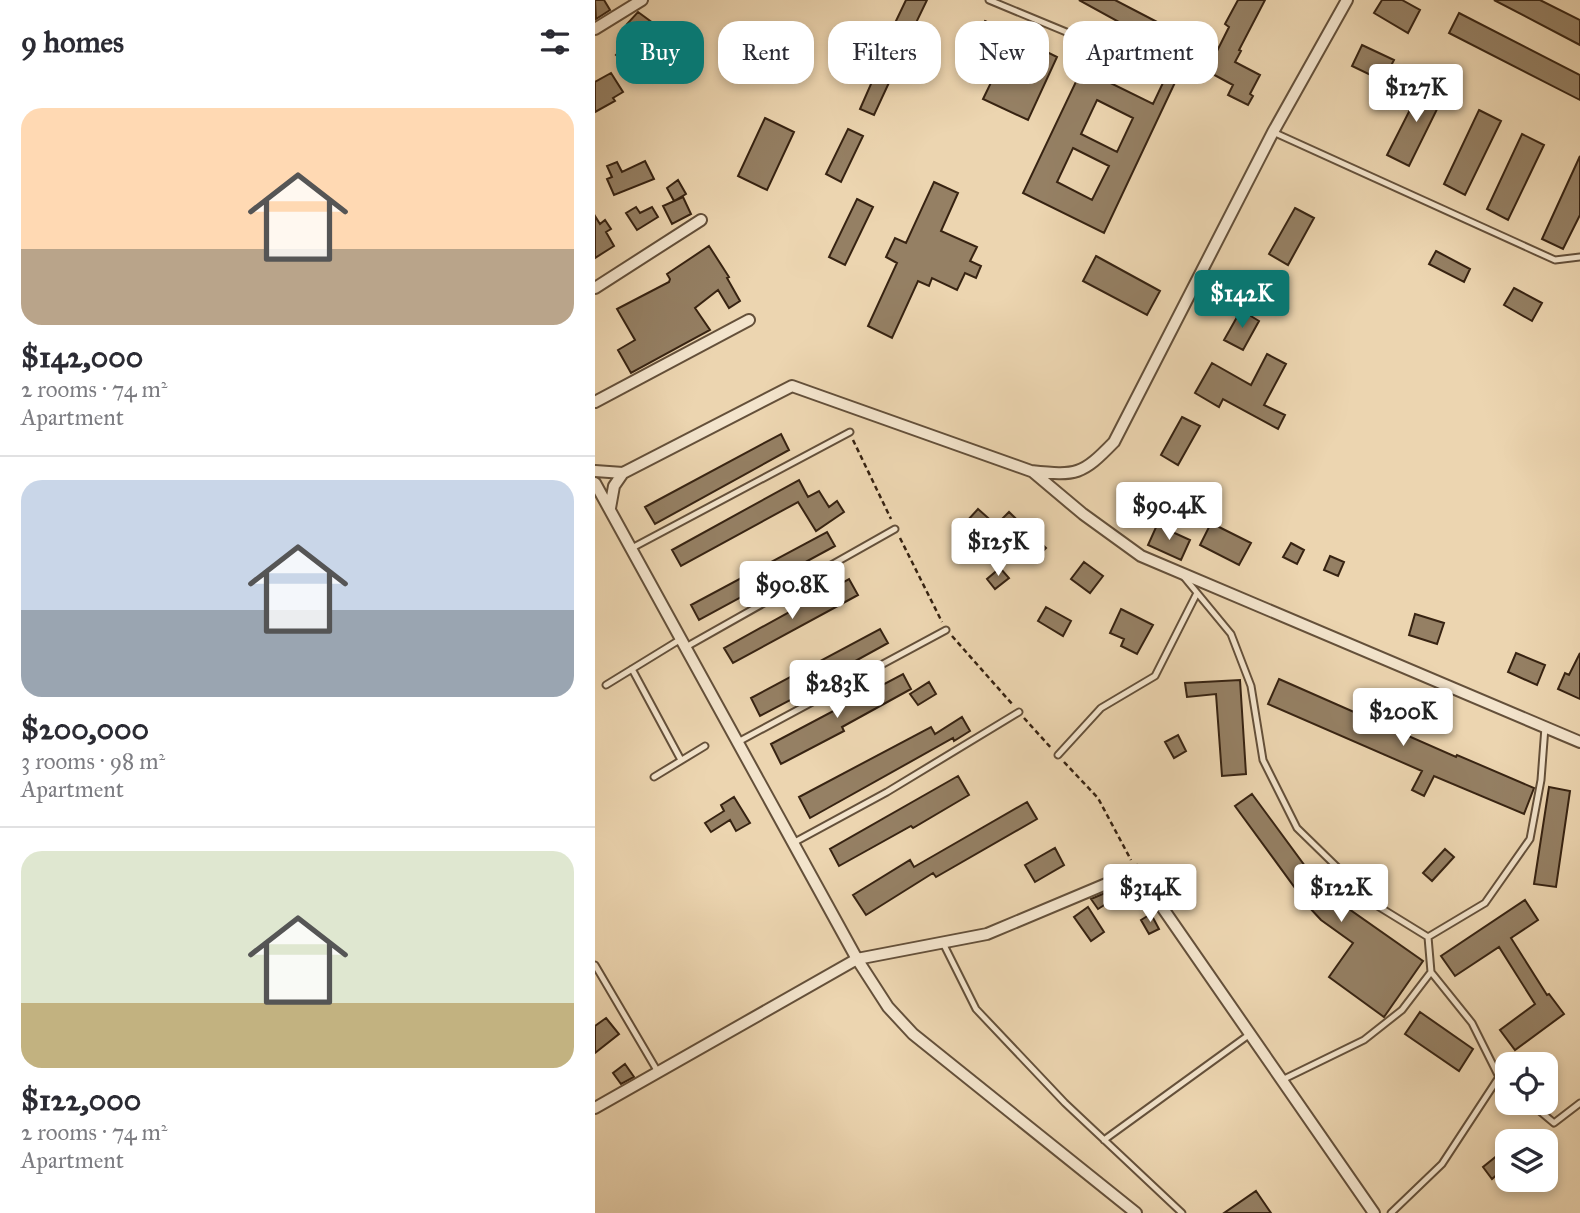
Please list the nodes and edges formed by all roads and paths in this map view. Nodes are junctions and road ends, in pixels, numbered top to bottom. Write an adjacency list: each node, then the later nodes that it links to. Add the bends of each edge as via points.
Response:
1 (642, 0): 6 (street)
2 (989, 0): 5 (lane)
3 (1018, 0): 5 (lane)
4 (1347, 0): 8 (street)
5 (1015, 10): 7 (lane)
6 (595, 29)
7 (1063, 30)
8 (1273, 132): 10 (lane, via 1555,260); 16 (street, via 1114,442 1092,465 1066,475)
9 (701, 220): 11 (street)
10 (1580, 257)
11 (595, 288)
12 (749, 320): 13 (street)
13 (595, 402)
14 (850, 432): 20 (path); 21 (lane)
15 (595, 471): 17 (street)
16 (1031, 471): 17 (street, via 792,386); 22 (street, via 1141,556)
17 (623, 473): 19 (street, via 614,486)
18 (595, 483): 19 (street)
19 (610, 508): 21 (street)
20 (895, 529): 24 (path); 25 (lane)
21 (632, 548): 25 (street)
22 (1179, 572): 23 (lane); 29 (street)
23 (1197, 593): 33 (lane, via 1155,676 1101,708); 38 (lane, via 1231,634 1251,686 1263,760 1297,828 1375,905)
24 (946, 630): 28 (path); 30 (lane)
25 (684, 643): 26 (lane); 30 (street)
26 (632, 669): 27 (lane); 34 (lane)
27 (606, 685)
28 (1019, 712): 33 (path); 36 (lane)
29 (1545, 727): 31 (street); 38 (lane, via 1530,839 1485,903)
30 (738, 742): 36 (street)
31 (1580, 742)
32 (705, 746): 34 (lane)
33 (1058, 755): 37 (path, via 1098,798)
34 (681, 760): 35 (lane)
35 (654, 777)
36 (793, 843): 40 (street)
37 (1137, 871): 39 (street, via 987,934); 43 (street)
38 (1428, 937): 42 (lane)
39 (943, 943): 40 (street); 51 (lane, via 976,1009)
40 (856, 959): 45 (street); 52 (street, via 888,1007 913,1034)
41 (595, 965): 45 (lane)
42 (1431, 972): 44 (lane, via 1472,1023); 46 (lane, via 1402,1010 1364,1040)
43 (1250, 1034): 46 (street); 51 (lane)
44 (1495, 1069)
45 (658, 1072): 49 (street)
46 (1282, 1080): 54 (street)
47 (1495, 1083): 55 (lane, via 1442,1164)
48 (1580, 1103): 50 (lane, via 1553,1123)
49 (595, 1108)
50 (1544, 1115)
51 (1104, 1140): 53 (lane)
52 (1136, 1213)
53 (1182, 1213)
54 (1374, 1213)
55 (1391, 1213)

